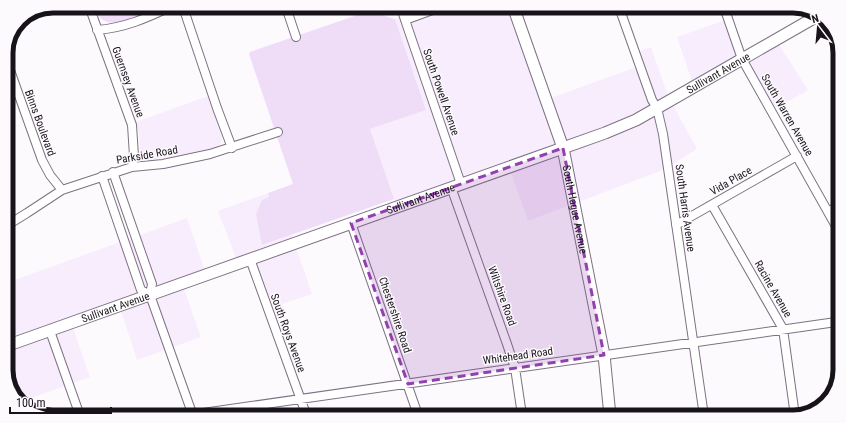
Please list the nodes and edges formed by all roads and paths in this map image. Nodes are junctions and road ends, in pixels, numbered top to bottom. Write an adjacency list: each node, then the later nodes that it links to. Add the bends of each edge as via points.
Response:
1 (91, 13): 12 (street, Guernsey Avenue)
2 (157, 13): 12 (street, via 139,21)
3 (185, 13): 18 (street)
4 (288, 13): 13 (street)
5 (403, 13): 11 (street, South Powell Avenue)
6 (424, 13): 11 (street)
7 (515, 13): 19 (main road, South Hague Avenue)
8 (621, 13): 16 (street, South Harris Avenue)
9 (726, 13): 14 (street, South Warren Avenue)
10 (813, 18): 14 (main road, Sullivant Avenue)
11 (405, 20): 24 (street, South Powell Avenue)
12 (97, 30): 21 (street, Guernsey Avenue, via 132,125)
13 (296, 36)
14 (742, 59): 16 (main road, Sullivant Avenue); 20 (street, South Warren Avenue)
15 (13, 79): 25 (street, Binns Boulevard, via 42,160)
16 (657, 108): 19 (main road, Sullivant Avenue, via 623,126); 32 (street, South Harris Avenue)
17 (278, 132): 18 (street, Parkside Road)
18 (232, 148): 21 (street, Parkside Road, via 163,164)
19 (563, 148): 24 (main road, Sullivant Avenue); 40 (main road, South Hague Avenue)
20 (797, 156): 26 (street, Vida Place); 28 (street, South Warren Avenue)
21 (132, 167): 22 (street, Parkside Road)
22 (113, 172): 23 (street, Parkside Road); 34 (street, via 152,284)
23 (102, 176): 25 (street, Parkside Road); 34 (street, via 141,290)
24 (456, 186): 31 (main road, Sullivant Avenue); 41 (street, Wiltshire Road)
25 (62, 190): 30 (street, Parkside Road)
26 (712, 205): 32 (street, Vida Place); 36 (street, Racine Avenue)
27 (833, 209): 28 (street)
28 (828, 212): 29 (street, South Warren Avenue)
29 (833, 220)
30 (13, 222)
31 (350, 223): 33 (main road, Sullivant Avenue); 42 (street, Chestershire Road)
32 (676, 225): 38 (street, South Harris Avenue)
33 (250, 259): 34 (main road, Sullivant Avenue); 43 (street, South Roys Avenue)
34 (150, 295): 37 (main road, Sullivant Avenue); 45 (street)
35 (833, 322): 36 (street, Whitehead Road)
36 (783, 330): 38 (street, Whitehead Road); 52 (street, Racine Avenue)
37 (50, 331): 39 (main road, Sullivant Avenue); 44 (street)
38 (693, 342): 40 (street, Whitehead Road); 51 (street, South Harris Avenue)
39 (13, 344)
40 (604, 355): 41 (street, Whitehead Road); 50 (main road, South Hague Avenue)
41 (515, 368): 42 (street, Whitehead Road); 49 (street, Wiltshire Road)
42 (408, 384): 43 (street, Whitehead Road); 48 (street, Chestershire Road)
43 (300, 399): 46 (street, Whitehead Road); 47 (street, South Roys Avenue)
44 (78, 410)
45 (191, 410)
46 (224, 410)
47 (304, 410)
48 (416, 410)
49 (521, 410)
50 (609, 410)
51 (703, 410)
52 (795, 410)

